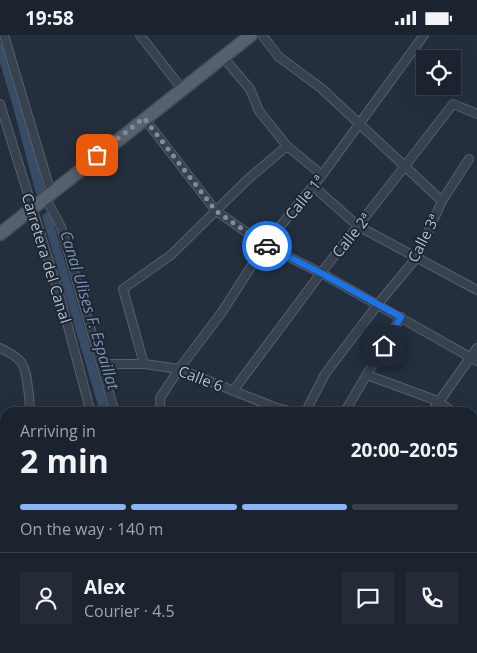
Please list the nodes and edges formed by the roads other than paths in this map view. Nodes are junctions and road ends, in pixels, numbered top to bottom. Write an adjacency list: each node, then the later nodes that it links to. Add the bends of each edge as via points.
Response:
1 (4, 35): 17 (street, Carretera del Canal)
2 (140, 35): 7 (street)
3 (251, 35): 6 (main road)
4 (262, 35): 11 (street, via 279,57 321,88)
5 (424, 35): 11 (street, Calle 1ª)
6 (223, 57): 7 (main road); 12 (street, via 250,89 259,111)
7 (182, 89): 10 (main road)
8 (0, 104): 19 (street, Carretera del Canal)
9 (477, 114): 14 (street, Calle 2ª, via 452,104)
10 (144, 118): 17 (main road); 20 (street)
11 (358, 125): 14 (street); 15 (street, Calle 1ª)
12 (287, 146): 15 (street); 20 (street)
13 (469, 159): 18 (street, Calle 3ª)
14 (406, 166): 18 (street); 21 (street, Calle 2ª)
15 (322, 175): 16 (street, Calle 1ª)
16 (313, 186): 21 (street); 23 (street, Calle 1ª)
17 (48, 195): 19 (main road); 32 (street, Carretera del Canal, via 61,227)
18 (442, 201): 24 (street, Calle 3ª)
19 (32, 209): 22 (main road); 39 (street, Carretera del Canal, via 61,300)
20 (216, 211): 23 (street); 33 (street, via 171,255 124,289)
21 (358, 226): 24 (street); 25 (street, Calle 2ª)
22 (0, 234)
23 (265, 245): 25 (street); 34 (street, Calle 1ª, via 222,312)
24 (417, 257): 26 (street); 27 (street, Calle 3ª)
25 (321, 273): 27 (street); 36 (street, Calle 2ª)
26 (477, 290)
27 (378, 304): 28 (street); 43 (street, Calle 3ª, via 325,374)
28 (401, 317): 31 (street); 35 (street)
29 (0, 348): 38 (street, via 16,356 26,367)
30 (477, 348): 31 (street)
31 (474, 358): 37 (street)
32 (101, 364): 33 (street, Calle 6); 40 (street, Carretera del Canal)
33 (144, 364): 34 (street, Calle 6)
34 (179, 369): 36 (street, Calle 6); 41 (street, Calle 1ª, via 160,398)
35 (367, 375): 37 (street); 44 (street)
36 (234, 391): 42 (street, Calle 6)
37 (438, 401): 45 (street); 46 (street)
38 (30, 407)
39 (89, 407)
40 (113, 407)
41 (161, 407)
42 (274, 407)
43 (308, 407)
44 (348, 407)
45 (434, 407)
46 (446, 407)

